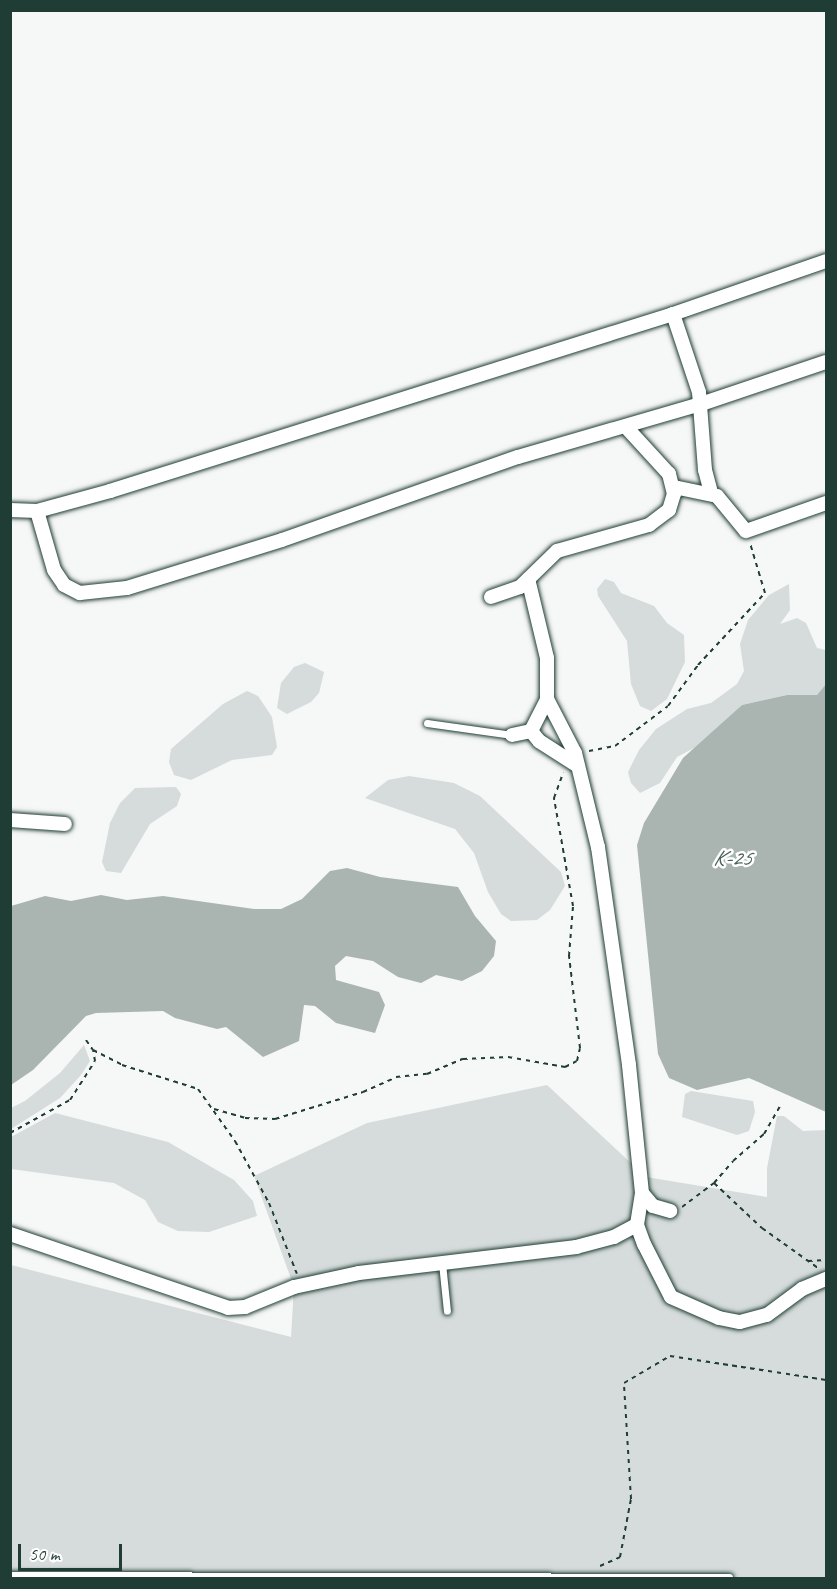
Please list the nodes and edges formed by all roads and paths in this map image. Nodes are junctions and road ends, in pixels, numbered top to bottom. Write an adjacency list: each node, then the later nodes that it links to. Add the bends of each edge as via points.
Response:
1 (826, 261): 2 (street)
2 (673, 314): 4 (street); 10 (street)
3 (826, 363): 4 (street)
4 (701, 404): 5 (street); 7 (street, via 705,470)
5 (626, 427): 6 (street, via 669,474); 10 (street, via 518,457 282,540 116,590 80,593 64,585 54,570)
6 (674, 487): 7 (street); 12 (street, via 669,510 656,522 557,551)
7 (711, 492): 11 (street)
8 (826, 503): 11 (street)
9 (10, 510): 10 (street)
10 (37, 511)
11 (746, 531): 18 (path, via 765,593 653,719 615,746)
12 (528, 579): 13 (street, via 505,595); 14 (street, via 547,658)
13 (491, 597)
14 (547, 699): 16 (street); 18 (street)
15 (427, 723): 17 (lane)
16 (531, 731): 17 (street); 18 (street, via 539,741)
17 (512, 735)
18 (575, 760): 24 (path, via 556,784 554,798 573,906 569,956 580,1048 577,1061 565,1067 508,1057 463,1059 427,1074 396,1077 363,1092 276,1119 245,1118); 27 (street, via 587,796 608,909)
19 (10, 820): 20 (street)
20 (64, 824)
21 (86, 1040): 22 (path)
22 (93, 1050): 24 (path, via 122,1065 198,1089); 25 (path, via 95,1061 70,1100)
23 (781, 1105): 26 (path, via 764,1134)
24 (214, 1109): 35 (path, via 269,1203)
25 (10, 1133)
26 (714, 1183): 28 (path, via 683,1207); 32 (path)
27 (642, 1193): 28 (street, via 653,1206); 29 (street)
28 (670, 1211)
29 (637, 1225): 33 (street, via 614,1238 576,1247); 34 (street, via 671,1297 720,1318 753,1321)
30 (10, 1234): 35 (street, via 228,1308 245,1307)
31 (826, 1260): 32 (path)
32 (807, 1261): 34 (path)
33 (442, 1263): 35 (street); 36 (lane)
34 (824, 1274)
35 (301, 1285)
36 (447, 1311)
37 (826, 1380): 39 (path, via 670,1356 624,1383 631,1499 620,1557)
38 (10, 1575): 39 (lane)
39 (580, 1575): 40 (lane)
40 (729, 1577)

